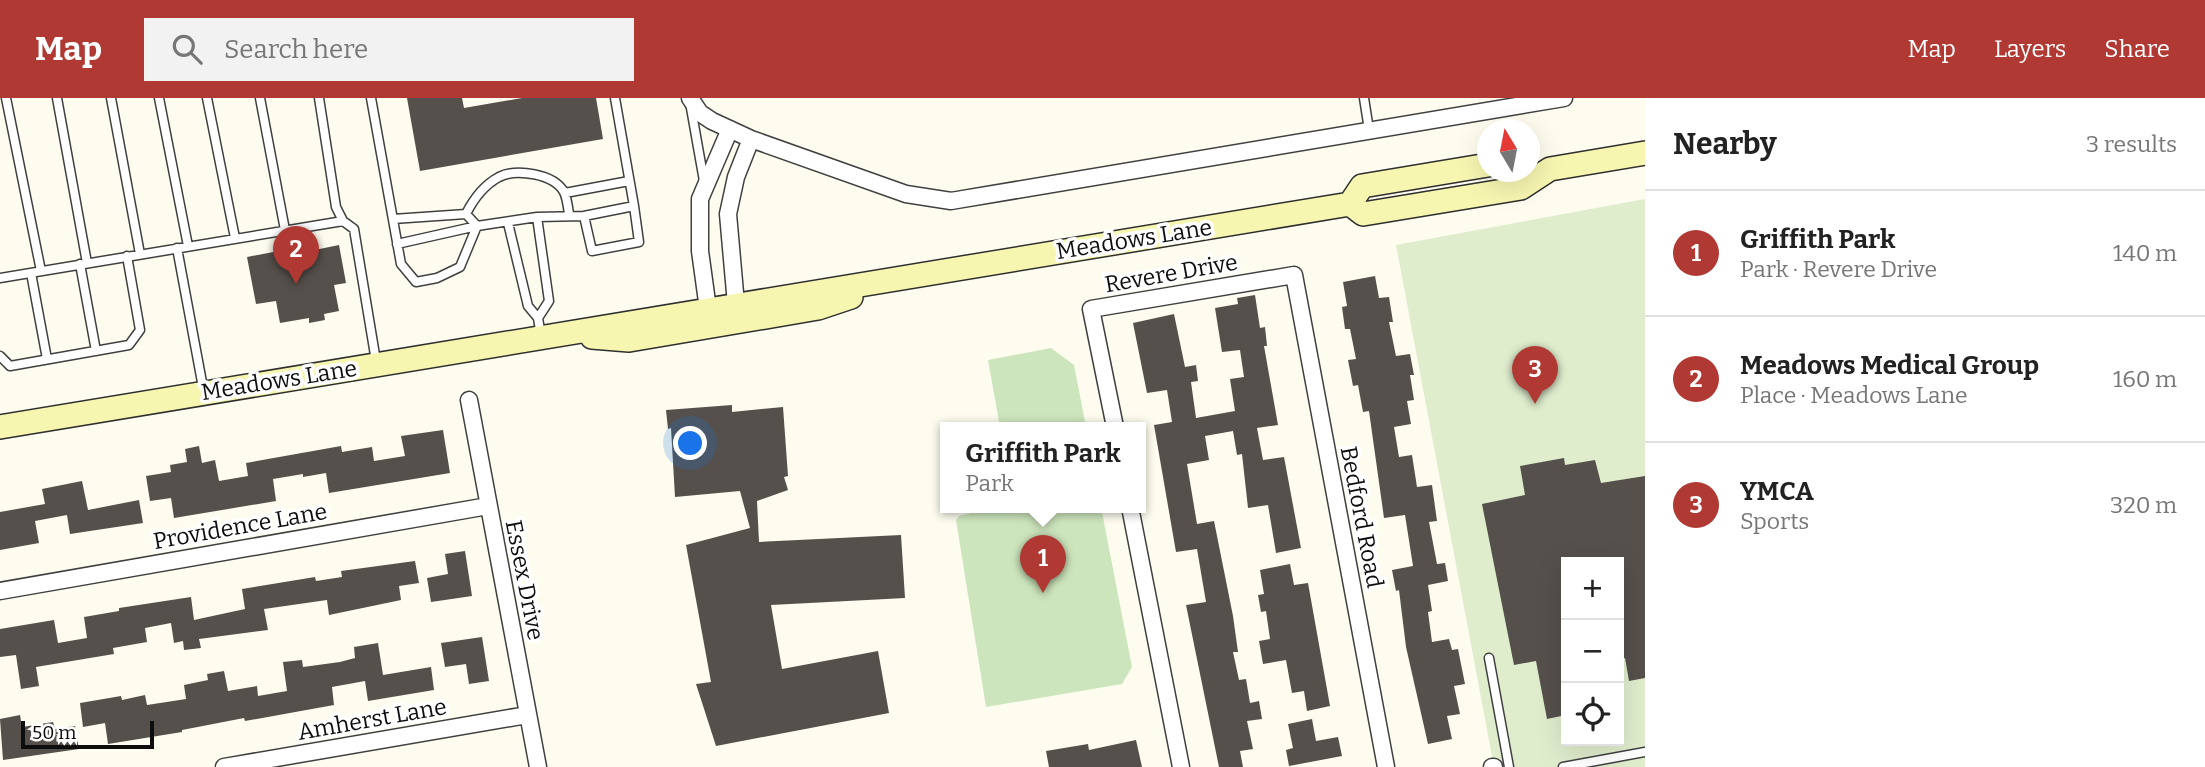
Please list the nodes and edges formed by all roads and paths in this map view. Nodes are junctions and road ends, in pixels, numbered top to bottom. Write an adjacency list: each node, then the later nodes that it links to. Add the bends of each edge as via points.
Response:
1 (6, 98): 42 (lane)
2 (57, 98): 41 (lane)
3 (111, 98): 39 (lane)
4 (159, 98): 37 (lane)
5 (207, 98): 35 (lane)
6 (260, 98): 34 (lane)
7 (319, 98): 31 (lane, via 336,207)
8 (372, 98): 30 (lane)
9 (615, 98): 20 (lane)
10 (690, 98): 14 (street, via 700,113); 22 (lane)
11 (1364, 98): 15 (lane)
12 (1564, 98): 13 (street)
13 (1485, 105): 15 (street)
14 (730, 129): 16 (street); 22 (street)
15 (1369, 130): 16 (street, via 951,201 906,194)
16 (751, 139): 47 (street, via 728,214)
17 (1645, 153): 19 (street, Meadows Lane)
18 (1477, 167): 24 (street, Meadows Lane, via 1362,186)
19 (1540, 167)
20 (629, 181): 23 (lane); 25 (lane)
21 (1526, 182): 24 (street, Meadows Lane, via 1521,188 1363,214)
22 (705, 186): 48 (street, via 699,224)
23 (565, 193): 26 (lane, via 554,180 532,174 500,176 474,198); 27 (lane)
24 (1350, 204): 44 (street, Meadows Lane)
25 (634, 206): 28 (lane); 28 (lane, via 639,243 592,251)
26 (466, 214): 30 (lane); 33 (lane)
27 (569, 214): 28 (lane); 29 (lane)
28 (584, 216)
29 (537, 217): 32 (lane); 49 (lane, via 549,300)
30 (393, 219): 36 (lane)
31 (343, 221): 34 (lane); 53 (lane, via 354,229)
32 (508, 223): 33 (lane); 49 (lane, via 528,306)
33 (477, 226): 36 (lane); 36 (lane, via 460,267 437,278 416,282 401,264)
34 (285, 230): 35 (lane)
35 (235, 238): 37 (lane)
36 (397, 244)
37 (188, 246): 38 (lane)
38 (177, 248): 39 (lane); 54 (lane)
39 (140, 254): 40 (lane)
40 (127, 256): 41 (lane); 50 (lane, via 140,330 130,345)
41 (83, 264): 42 (lane); 50 (lane)
42 (41, 271): 43 (lane)
43 (31, 272): 46 (lane); 52 (lane)
44 (918, 274): 47 (street, Meadows Lane); 49 (street, Meadows Lane, via 818,308 629,340)
45 (1294, 275): 56 (street, Revere Drive, via 1091,309); 68 (street, Bedford Road)
46 (0, 278)
47 (736, 304): 48 (street, Meadows Lane)
48 (708, 309): 49 (street, Meadows Lane)
49 (546, 329): 53 (street, Meadows Lane)
50 (96, 351): 52 (lane)
51 (0, 355): 52 (lane, via 10,366)
52 (47, 359)
53 (377, 364): 54 (street, Meadows Lane)
54 (204, 393): 57 (street, Meadows Lane)
55 (469, 400): 58 (street, Essex Drive)
56 (1114, 422)
57 (0, 426)
58 (488, 506): 60 (street, Providence Lane); 62 (street, Essex Drive)
59 (1131, 513): 67 (street)
60 (0, 591)
61 (1489, 658): 64 (lane)
62 (527, 715): 65 (street, Amherst Lane); 66 (street, Essex Drive)
63 (1645, 752): 69 (lane)
64 (1501, 766)
65 (224, 767)
66 (537, 767)
67 (1181, 767)
68 (1386, 767)
69 (1563, 767)

